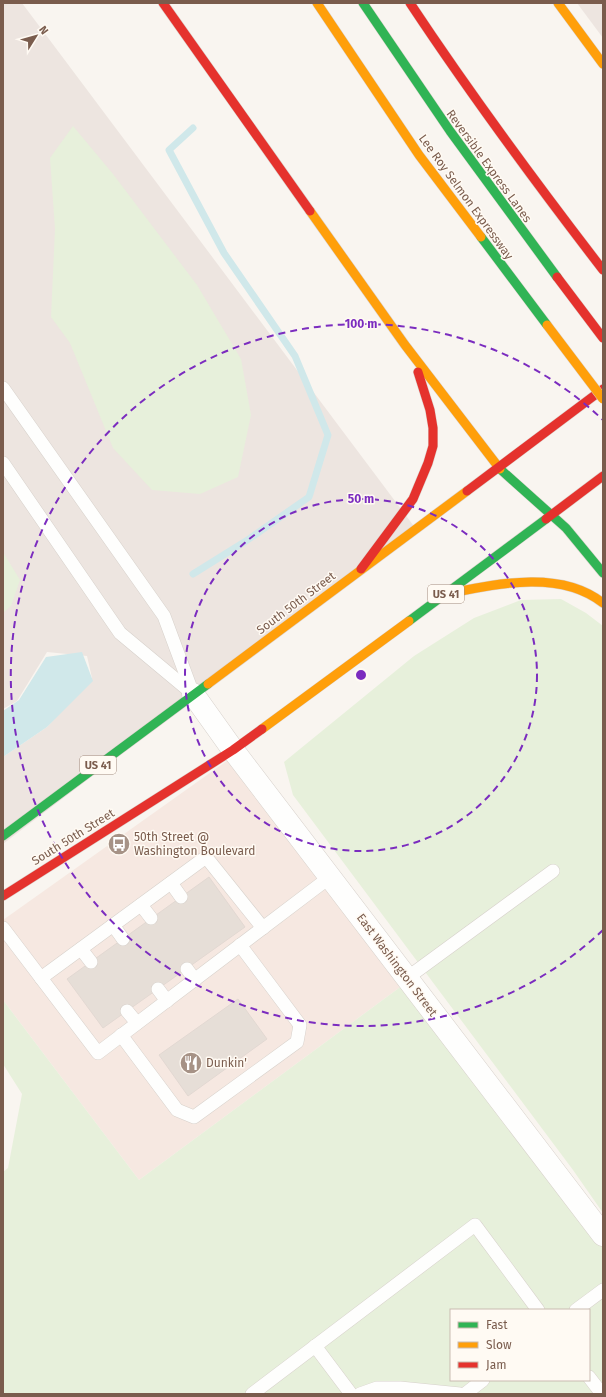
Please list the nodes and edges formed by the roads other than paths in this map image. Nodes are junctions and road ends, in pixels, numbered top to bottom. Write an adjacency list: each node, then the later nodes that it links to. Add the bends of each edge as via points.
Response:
1 (163, 3): 9 (main road)
2 (318, 3): 12 (main road, Lee Roy Selmon Expressway, bridge, via 419,155)
3 (363, 3): 8 (main road, Reversible Express Lanes, via 486,183)
4 (410, 3): 7 (main road, via 501,135)
5 (558, 3): 6 (main road)
6 (603, 64)
7 (603, 270)
8 (603, 338)
9 (406, 345): 14 (main road); 17 (main road, via 430,410 433,446 413,499)
10 (3, 388): 21 (lane, via 164,616)
11 (603, 389): 14 (main road, South 50th Street / US 41)
12 (603, 399)
13 (3, 464): 21 (lane, via 120,633)
14 (498, 467): 16 (main road); 17 (main road, South 50th Street / US 41)
15 (603, 476): 16 (main road, South 50th Street / US 41)
16 (552, 514): 18 (main road); 19 (main road, South 50th Street / US 41)
17 (361, 568): 21 (main road, South 50th Street / US 41)
18 (603, 573)
19 (446, 594): 20 (main road, via 482,587 533,582 554,583 590,593); 22 (main road, South 50th Street / US 41)
20 (603, 603)
21 (193, 694): 22 (street, East Washington Street); 23 (main road, South 50th Street / US 41)
22 (233, 750): 25 (street, East Washington Street); 27 (main road, South 50th Street / US 41)
23 (3, 836)
24 (553, 871): 40 (lane)
25 (330, 877): 33 (lane); 40 (street, East Washington Street)
26 (171, 883): 28 (lane); 29 (lane); 33 (lane, via 206,857)
27 (3, 896)
28 (181, 897)
29 (141, 905): 30 (lane); 31 (lane)
30 (151, 918)
31 (113, 925): 34 (lane); 36 (lane)
32 (3, 928): 39 (lane)
33 (263, 928): 35 (lane)
34 (123, 939)
35 (240, 945): 41 (lane, via 222,951); 46 (lane, via 300,1025 297,1042 194,1118 176,1110)
36 (81, 949): 37 (lane); 39 (lane)
37 (91, 962)
38 (186, 968): 41 (lane)
39 (41, 978): 46 (lane, via 98,1053)
40 (407, 978): 47 (street, East Washington Street)
41 (194, 980): 43 (lane)
42 (158, 989): 43 (lane)
43 (167, 1001): 45 (lane)
44 (127, 1011): 45 (lane)
45 (137, 1023): 46 (lane)
46 (121, 1035)
47 (603, 1234)
48 (603, 1290): 50 (lane)
49 (537, 1309): 51 (lane, via 475,1225)
50 (577, 1309)
51 (315, 1346): 54 (lane); 55 (lane)
52 (590, 1378): 59 (lane)
53 (483, 1381): 58 (lane)
54 (252, 1394)
55 (351, 1394)
56 (360, 1394): 57 (lane, via 377,1388 400,1388)
57 (460, 1394)
58 (465, 1394)
59 (602, 1394)

